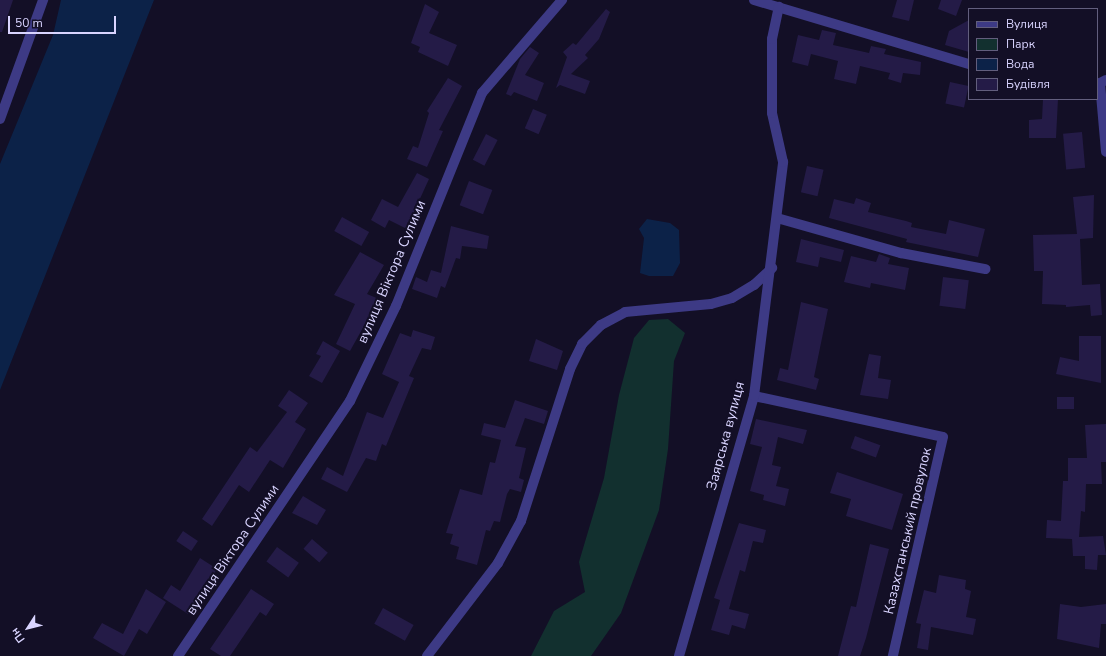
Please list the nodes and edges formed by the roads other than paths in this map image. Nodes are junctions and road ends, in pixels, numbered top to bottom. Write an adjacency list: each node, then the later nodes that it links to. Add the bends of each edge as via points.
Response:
1 (43, 0): 7 (street)
2 (562, 0): 13 (street, вулиця Віктора Сулими, via 482,92 396,306 350,401)
3 (754, 0): 4 (street)
4 (779, 7): 5 (street); 9 (street, Заярська вулиця, via 772,39 772,113 783,162)
5 (968, 64)
6 (1101, 82): 8 (street)
7 (0, 119)
8 (1106, 152)
9 (777, 218): 10 (street, Заярська вулиця); 11 (street, via 901,253)
10 (772, 268): 12 (street, Заярська вулиця); 14 (street, via 754,285 732,298 710,304 625,312 601,325 582,344 570,369 535,484 520,521 498,563)
11 (985, 269)
12 (754, 396): 15 (street, Заярська вулиця); 16 (street, Казахстанський провулок, via 943,437)
13 (178, 656)
14 (427, 656)
15 (680, 656)
16 (893, 656)

